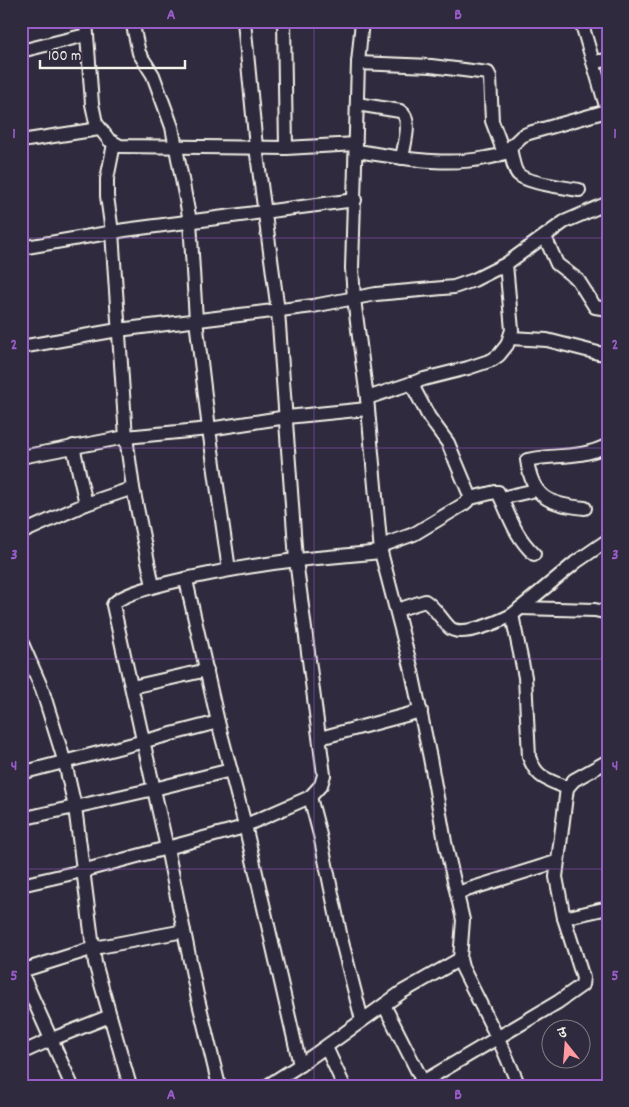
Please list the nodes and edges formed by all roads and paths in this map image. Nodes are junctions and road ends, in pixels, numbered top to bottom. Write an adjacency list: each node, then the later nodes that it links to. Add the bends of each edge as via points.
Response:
1 (86, 21): 7 (street)
2 (132, 21): 17 (street, via 139,53 158,85)
3 (244, 21): 18 (street)
4 (284, 21): 20 (street)
5 (362, 21): 11 (street)
6 (581, 21): 10 (street)
7 (86, 35): 8 (street); 14 (street, via 92,104)
8 (21, 51)
9 (608, 60): 10 (street)
10 (593, 62): 13 (street)
11 (358, 63): 12 (street); 21 (street, via 431,66 488,74 492,121)
12 (357, 104): 19 (street); 22 (street, via 404,113 407,121)
13 (608, 112): 21 (street, via 529,133)
14 (99, 129): 15 (street); 16 (street)
15 (21, 141)
16 (114, 144): 17 (street); 28 (street, via 107,179)
17 (177, 147): 18 (street); 27 (street)
18 (256, 147): 20 (street); 26 (street)
19 (356, 147): 20 (street); 22 (street); 24 (street)
20 (286, 148)
21 (507, 150): 22 (street, via 477,160 453,162); 23 (street, via 520,176)
22 (402, 158)
23 (579, 190)
24 (355, 200): 26 (street); 32 (street)
25 (608, 203): 29 (street, via 573,217)
26 (264, 210): 27 (street); 34 (street)
27 (190, 221): 28 (street); 35 (street)
28 (112, 232): 30 (street); 36 (street)
29 (545, 237): 31 (street); 33 (street, via 557,264 576,278 594,307)
30 (21, 248)
31 (506, 264): 32 (street, via 454,287); 37 (street)
32 (354, 299): 34 (street); 41 (street)
33 (608, 308)
34 (278, 311): 35 (street); 42 (street)
35 (196, 320): 36 (street); 43 (street)
36 (118, 330): 38 (street); 44 (street)
37 (510, 338): 39 (street, via 547,340); 40 (street, via 507,346 492,360)
38 (21, 347)
39 (608, 354)
40 (411, 383): 41 (street); 50 (street, via 429,417 448,443)
41 (367, 403): 42 (street); 56 (street)
42 (287, 418): 43 (street); 58 (street)
43 (209, 429): 44 (street); 59 (street)
44 (126, 437): 46 (street); 48 (street)
45 (608, 445): 49 (street, via 585,454 528,460)
46 (73, 446): 47 (street); 52 (street)
47 (21, 457)
48 (133, 488): 52 (street); 61 (street)
49 (536, 490): 51 (street); 53 (street, via 553,502)
50 (471, 498): 51 (street, via 498,492); 56 (street, via 414,534)
51 (501, 498): 57 (street, via 514,529)
52 (86, 504): 54 (street)
53 (585, 508)
54 (21, 533)
55 (608, 540): 63 (street)
56 (381, 549): 58 (street); 62 (street)
57 (534, 554)
58 (296, 560): 59 (street); 70 (street)
59 (229, 570): 60 (street)
60 (186, 580): 61 (street); 66 (street)
61 (152, 586): 67 (street, via 118,599 113,605)
62 (397, 610): 63 (street, via 425,601 450,629 458,632 499,622); 68 (street)
63 (516, 611): 64 (street, via 595,610); 76 (street, via 525,677 529,758 539,776)
64 (608, 613)
65 (21, 641): 73 (street, via 42,688)
66 (207, 670): 67 (street); 69 (street)
67 (132, 687): 71 (street)
68 (421, 711): 70 (street); 86 (street)
69 (218, 722): 71 (street); 74 (street)
70 (320, 738): 78 (street, via 324,775 321,785)
71 (143, 742): 73 (street); 77 (street)
72 (608, 761): 76 (street, via 574,780)
73 (65, 763): 75 (street); 79 (street)
74 (231, 770): 77 (street); 81 (street)
75 (21, 773)
76 (567, 788): 83 (street)
77 (154, 789): 79 (street); 82 (street)
78 (310, 797): 81 (street); 95 (street)
79 (75, 807): 80 (street); 84 (street)
80 (21, 819)
81 (245, 825): 82 (street); 100 (street)
82 (167, 848): 84 (street); 89 (street)
83 (556, 862): 86 (street); 88 (street)
84 (82, 870): 85 (street); 90 (street)
85 (21, 885)
86 (457, 893): 91 (street, via 463,920)
87 (608, 908): 88 (street)
88 (564, 918): 96 (street, via 583,978 582,985)
89 (184, 931): 90 (street); 104 (street)
90 (94, 948): 92 (street); 94 (street)
91 (460, 959): 93 (street); 96 (street)
92 (21, 971): 97 (street)
93 (384, 1005): 95 (street); 101 (street)
94 (110, 1016): 97 (street); 103 (street)
95 (362, 1020): 98 (street)
96 (496, 1038): 101 (street); 107 (street)
97 (52, 1039): 99 (street); 102 (street)
98 (326, 1047): 100 (street); 106 (street)
99 (21, 1053)
100 (300, 1065): 105 (street)
101 (422, 1084)
102 (72, 1086)
103 (130, 1086)
104 (219, 1086)
105 (267, 1086)
106 (344, 1086)
107 (518, 1086)

